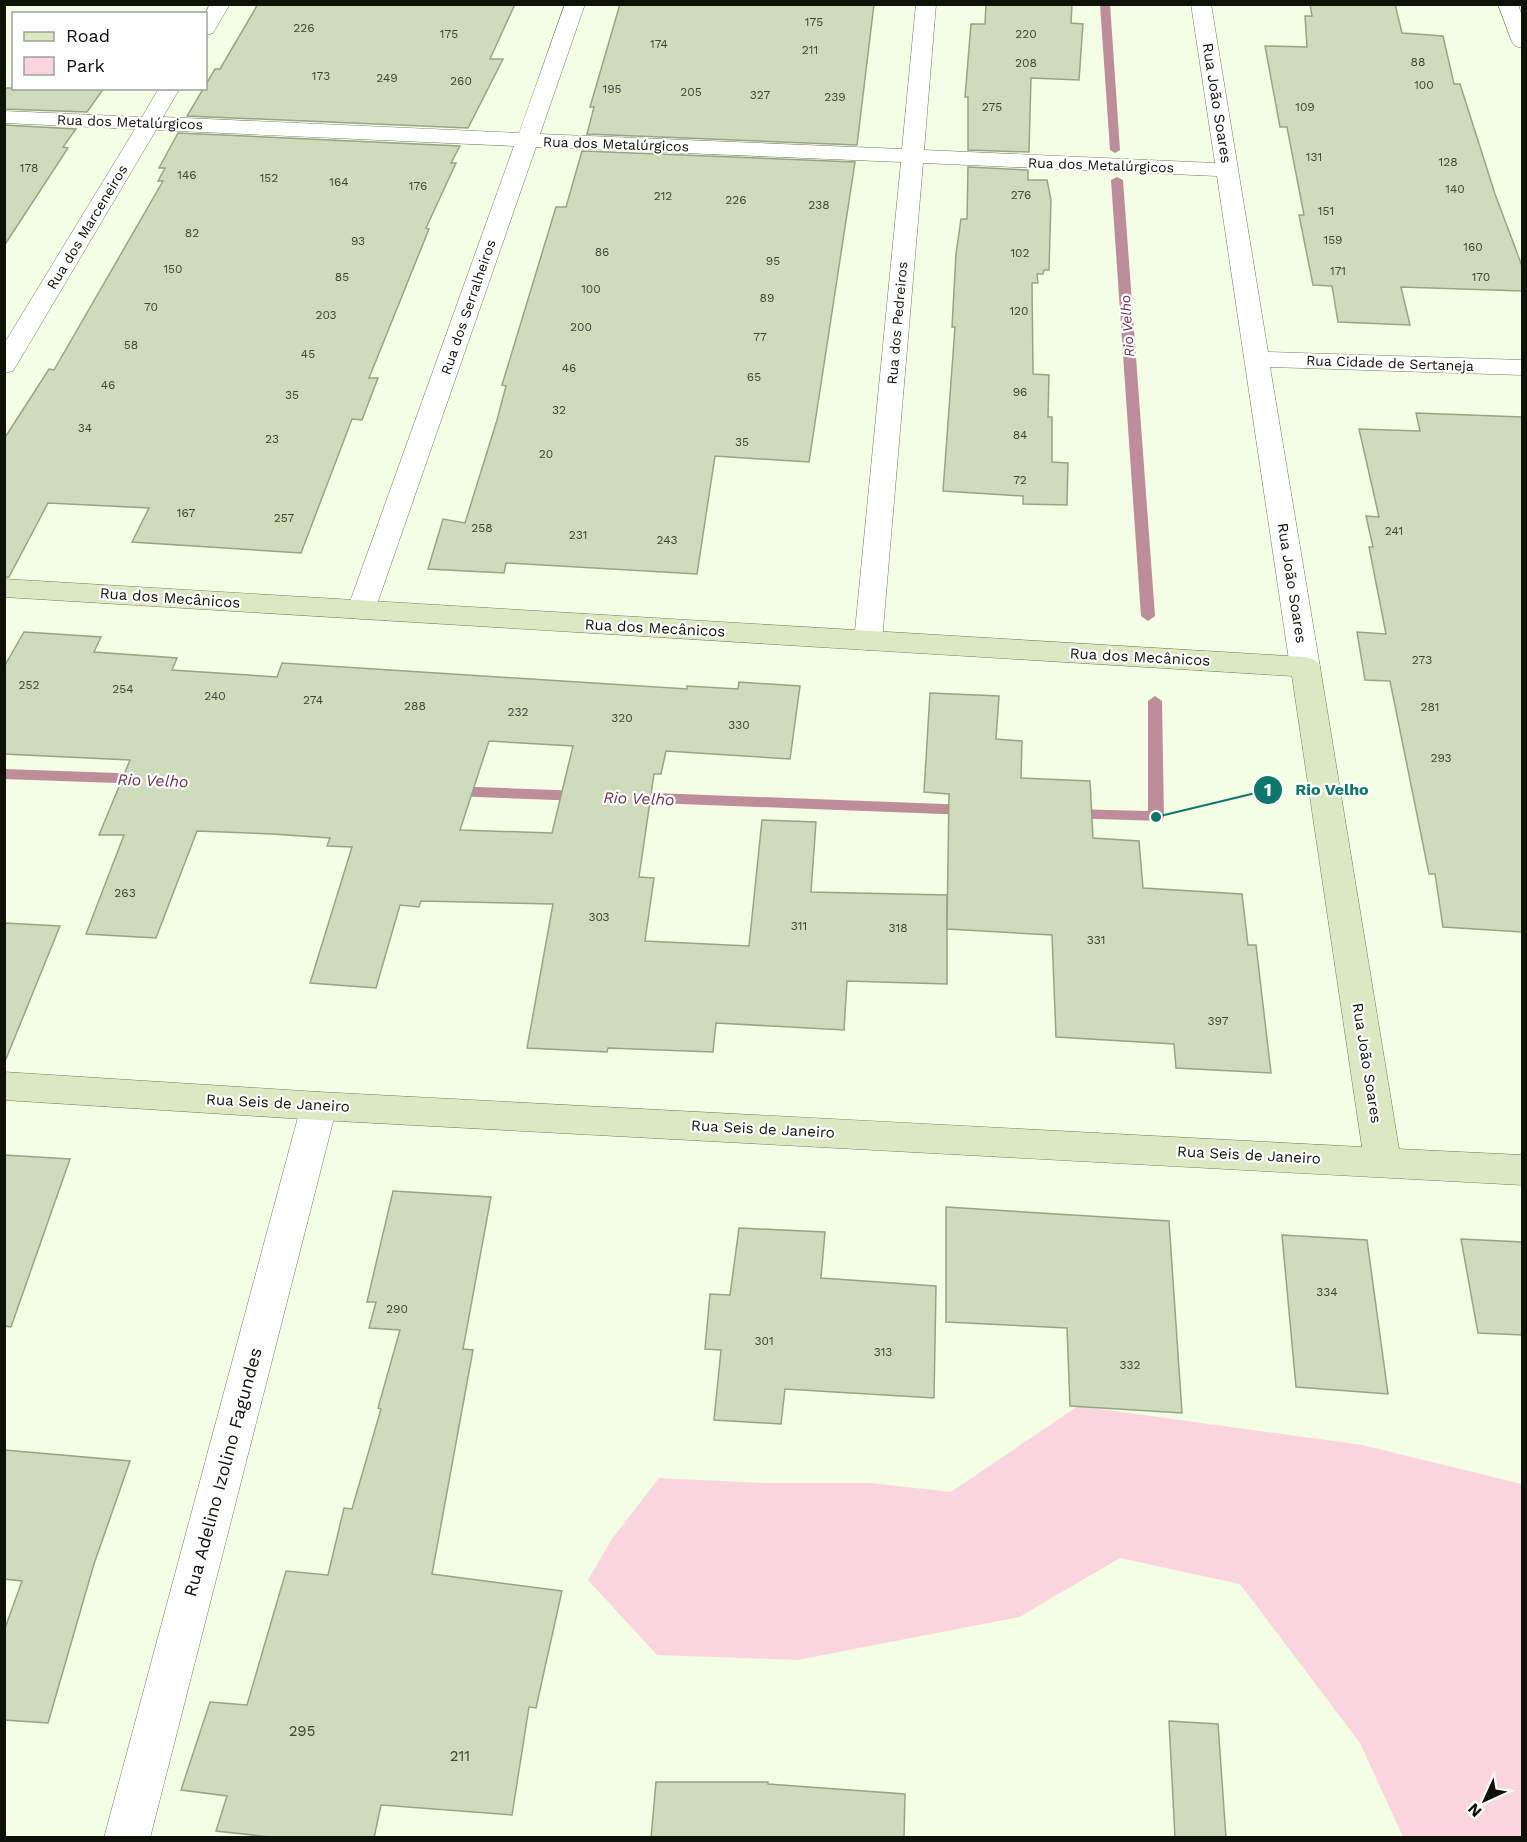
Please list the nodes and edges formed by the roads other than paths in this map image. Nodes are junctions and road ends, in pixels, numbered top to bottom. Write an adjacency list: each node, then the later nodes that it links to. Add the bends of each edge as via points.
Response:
1 (220, 4): 6 (street)
2 (575, 4): 11 (street, Rua dos Serralheiros)
3 (926, 4): 12 (street, Rua dos Pedreiros)
4 (1201, 4): 13 (street, Rua João Soares)
5 (1508, 4): 7 (street)
6 (207, 27)
7 (1522, 42)
8 (169, 90): 10 (street, Rua dos Marceneiros)
9 (4, 117): 10 (street, Rua dos Metalúrgicos)
10 (149, 123): 11 (street, Rua dos Metalúrgicos); 15 (street, Rua dos Marceneiros)
11 (527, 140): 12 (street, Rua dos Metalúrgicos); 18 (street, Rua dos Serralheiros)
12 (912, 156): 13 (street, Rua dos Metalúrgicos); 19 (street, Rua dos Pedreiros)
13 (1227, 170): 14 (street, Rua João Soares)
14 (1257, 359): 16 (street, Rua Cidade de Sertaneja); 20 (street, Rua João Soares)
15 (4, 366)
16 (1522, 368)
17 (4, 588): 18 (main road, Rua dos Mecânicos)
18 (361, 610): 19 (main road, Rua dos Mecânicos)
19 (868, 640): 20 (main road, Rua dos Mecânicos)
20 (1305, 667): 23 (main road, Rua João Soares)
21 (4, 1086): 22 (main road, Rua Seis de Janeiro)
22 (319, 1106): 23 (main road, Rua Seis de Janeiro); 25 (street, Rua Adelino Izolino Fagundes)
23 (1383, 1162): 24 (main road, Rua Seis de Janeiro)
24 (1522, 1170)
25 (127, 1838)

